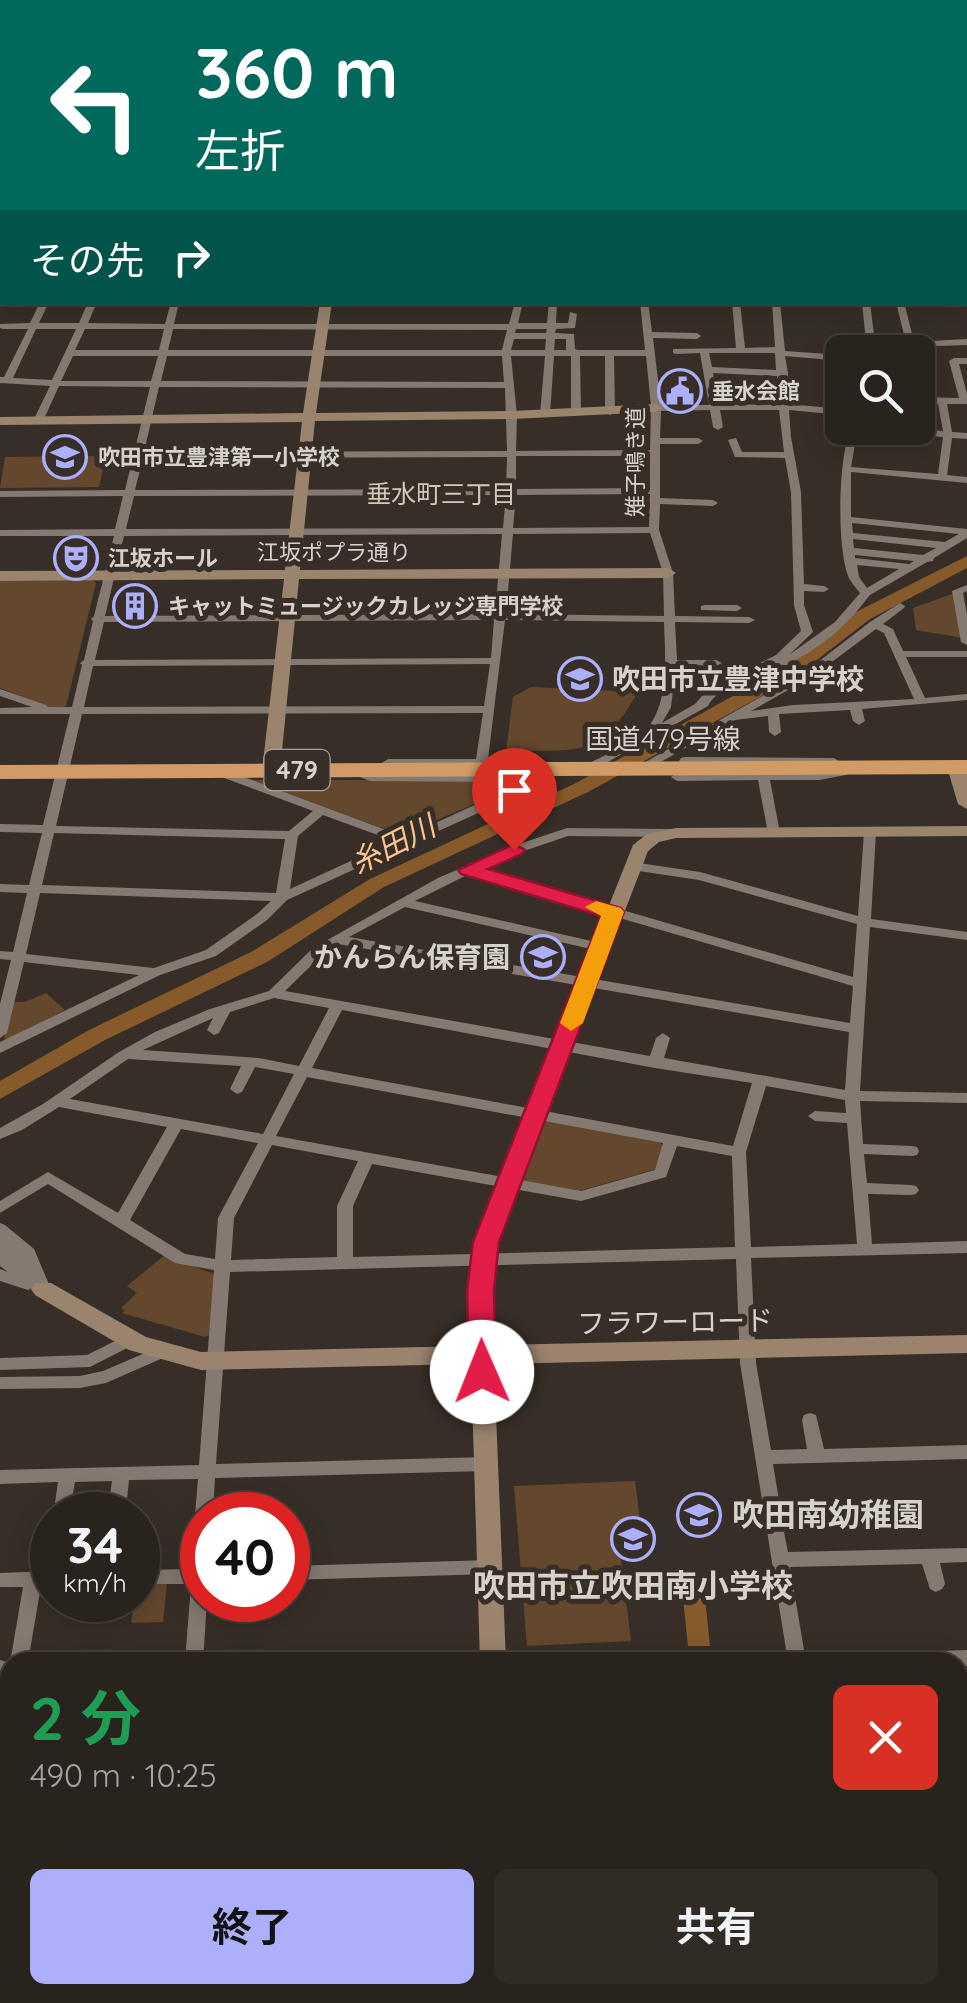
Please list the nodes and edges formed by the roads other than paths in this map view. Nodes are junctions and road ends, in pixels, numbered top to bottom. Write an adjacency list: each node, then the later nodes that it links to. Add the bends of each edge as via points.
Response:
1 (44, 305): 14 (street)
2 (93, 305): 15 (street)
3 (174, 305): 16 (street)
4 (326, 305): 17 (street)
5 (518, 305): 18 (street)
6 (553, 305): 19 (street)
7 (644, 305): 21 (street, 雉子鳴き道)
8 (736, 305): 29 (street)
9 (776, 305): 35 (street)
10 (866, 305): 22 (street)
11 (901, 305): 23 (street)
12 (574, 314): 19 (street, via 572,326)
13 (3, 326): 14 (street)
14 (34, 326): 15 (street); 45 (street)
15 (84, 326): 16 (street); 36 (street)
16 (168, 326): 17 (street); 38 (street)
17 (323, 327): 18 (street, via 401,322); 39 (street)
18 (512, 330): 19 (street); 28 (street)
19 (550, 331): 30 (street); 31 (street, via 571,336)
20 (597, 335): 32 (street)
21 (649, 335): 24 (street); 37 (street, 雉子鳴き道)
22 (870, 335)
23 (908, 335)
24 (696, 336)
25 (967, 342): 26 (street)
26 (935, 343)
27 (704, 350): 29 (street); 34 (street); 42 (street)
28 (506, 351): 30 (street); 39 (street); 49 (street)
29 (742, 351): 35 (street)
30 (547, 352): 31 (street); 60 (street)
31 (573, 352): 32 (street); 58 (street)
32 (595, 352): 33 (street)
33 (608, 352): 37 (street); 59 (street)
34 (676, 352)
35 (782, 352): 40 (street); 44 (street)
36 (72, 353): 38 (street); 46 (street)
37 (650, 353): 55 (street, 雉子鳴き道)
38 (162, 354): 39 (street); 47 (street)
39 (320, 354): 48 (street)
40 (825, 356)
41 (967, 362): 53 (street, via 954,361)
42 (707, 370): 43 (street); 54 (street)
43 (739, 371): 44 (street); 50 (street)
44 (783, 373): 56 (street)
45 (3, 380): 46 (street)
46 (58, 383): 47 (street); 65 (street)
47 (153, 384): 48 (street); 63 (street)
48 (314, 385): 49 (street); 62 (street)
49 (509, 385): 61 (street)
50 (739, 385)
51 (935, 401): 52 (street)
52 (942, 401): 53 (street); 68 (street)
53 (965, 401)
54 (715, 407): 55 (street); 56 (street); 66 (street)
55 (655, 408): 59 (street); 73 (street, 雉子鳴き道)
56 (783, 408): 57 (street); 77 (street)
57 (825, 411)
58 (576, 412): 59 (street); 60 (street)
59 (610, 412)
60 (545, 414): 61 (street)
61 (512, 415): 62 (street); 74 (street)
62 (308, 417): 63 (street); 76 (street)
63 (144, 420): 65 (street); 75 (street)
64 (0, 421): 65 (street)
65 (38, 421)
66 (718, 427)
67 (935, 433): 68 (street)
68 (948, 434): 69 (street); 79 (street)
69 (967, 436)
70 (734, 440): 77 (street, via 738,454)
71 (698, 441): 73 (street)
72 (847, 445): 78 (street)
73 (656, 447): 74 (street); 85 (street, 雉子鳴き道)
74 (512, 454): 76 (street); 81 (street)
75 (136, 455): 76 (street); 84 (street)
76 (304, 455): 82 (street)
77 (790, 455): 104 (street)
78 (846, 469): 79 (street); 87 (street)
79 (942, 478): 80 (street)
80 (967, 480)
81 (511, 492): 82 (street); 85 (street); 89 (street)
82 (300, 493): 84 (street); 90 (street)
83 (0, 494): 84 (street)
84 (127, 494): 92 (street)
85 (654, 496): 86 (street); 88 (street, 雉子鳴き道)
86 (713, 503)
87 (849, 520): 93 (street); 94 (street)
88 (654, 530): 89 (street); 99 (street, 雉子鳴き道)
89 (508, 531): 90 (street); 101 (street)
90 (296, 532): 92 (street); 100 (street)
91 (0, 533): 92 (street)
92 (118, 533): 103 (street)
93 (967, 533): 95 (street)
94 (850, 536): 95 (street); 96 (street)
95 (950, 546): 97 (street)
96 (851, 556): 97 (street); 98 (street); 107 (street)
97 (929, 558): 98 (street)
98 (913, 568): 107 (street)
99 (668, 572): 101 (street, 江坂ポプラ通り); 115 (street, 雉子鳴き道)
100 (292, 574): 101 (street, 江坂ポプラ通り); 103 (street, 江坂ポプラ通り); 112 (street)
101 (504, 574): 111 (street)
102 (0, 576): 103 (street, 江坂ポプラ通り)
103 (107, 576): 114 (street)
104 (800, 587): 106 (street); 117 (street)
105 (967, 588): 121 (street, via 957,591)
106 (824, 589)
107 (866, 593): 113 (street)
108 (900, 606): 118 (street)
109 (705, 608): 110 (street)
110 (729, 612): 115 (street); 116 (street)
111 (499, 617): 112 (street); 115 (street); 125 (street)
112 (288, 618): 114 (street); 127 (street)
113 (842, 618): 117 (street); 135 (street, via 789,661)
114 (97, 619): 128 (street)
115 (670, 620): 129 (street, 雉子鳴き道)
116 (749, 620)
117 (804, 621): 126 (street, via 806,632)
118 (874, 624): 120 (street); 143 (street, via 809,674)
119 (903, 631): 120 (street)
120 (889, 632): 122 (street)
121 (966, 635)
122 (900, 654): 123 (street); 133 (street)
123 (967, 654)
124 (749, 660): 126 (street)
125 (496, 661): 127 (street); 136 (street)
126 (776, 661): 135 (street, via 731,682)
127 (282, 662): 128 (street); 137 (street)
128 (86, 663): 141 (street)
129 (671, 663): 130 (street); 145 (street, 雉子鳴き道, via 665,707)
130 (716, 663)
131 (0, 692): 140 (street)
132 (967, 697): 133 (street)
133 (920, 700): 134 (street)
134 (855, 706): 138 (street); 142 (street)
135 (699, 707): 145 (street)
136 (489, 709): 137 (street); 147 (street)
137 (276, 710): 141 (street); 152 (street)
138 (773, 710): 143 (street); 144 (street)
139 (0, 711): 140 (street)
140 (52, 711): 141 (street)
141 (76, 711): 156 (street)
142 (859, 721)
143 (716, 722): 151 (street)
144 (775, 732)
145 (649, 736): 150 (street)
146 (685, 760): 149 (street, via 815,760)
147 (482, 762): 153 (street, via 378,763); 157 (street)
148 (962, 767): 149 (highway, 国道479号線 / 479); 160 (street)
149 (864, 768): 151 (highway, 国道479号線 / 479); 158 (street)
150 (591, 769): 151 (highway, 国道479号線 / 479); 153 (highway, 国道479号線 / 479)
151 (636, 769)
152 (271, 770): 153 (highway, 国道479号線 / 479); 154 (highway, 国道479号線 / 479)
153 (353, 770): 157 (street, via 370,777)
154 (218, 771): 156 (highway, 国道479号線 / 479); 161 (street)
155 (0, 772): 156 (highway, 国道479号線 / 479)
156 (61, 772): 163 (street)
157 (521, 772): 169 (street, via 520,789)
158 (763, 776): 159 (street); 165 (street)
159 (677, 777)
160 (967, 804)
161 (322, 809): 168 (street); 169 (street)
162 (0, 828): 163 (street)
163 (47, 829): 168 (street); 173 (street)
164 (967, 831): 166 (street)
165 (774, 832): 166 (street); 167 (street)
166 (870, 832): 177 (street)
167 (693, 833): 170 (street, via 649,840); 171 (street, via 567,832)
168 (292, 835): 174 (street)
169 (402, 840): 174 (street)
170 (632, 866): 176 (street); 177 (street, via 700,876)
171 (468, 870): 175 (street); 176 (street)
172 (0, 888): 173 (street)
173 (32, 891): 174 (street); 182 (street)
174 (282, 897): 183 (street, via 211,952)
175 (404, 903): 179 (street); 180 (street)
176 (613, 912): 180 (street); 185 (street)
177 (865, 922): 178 (street); 185 (street)
178 (967, 936)
179 (336, 939): 184 (street); 186 (street)
180 (600, 947): 184 (street)
181 (0, 954): 182 (street)
182 (18, 956): 183 (street); 189 (street)
183 (155, 972): 195 (street)
184 (586, 982): 190 (street); 194 (street)
185 (862, 984): 190 (street)
186 (274, 994): 187 (street); 188 (street)
187 (337, 1007): 194 (street); 199 (street)
188 (225, 1010): 191 (street); 196 (street, via 199,1015)
189 (2, 1015): 192 (street)
190 (858, 1029): 202 (street)
191 (214, 1030)
192 (0, 1033)
193 (662, 1038): 198 (street)
194 (562, 1047): 198 (street); 205 (street)
195 (0, 1048)
196 (126, 1054): 197 (street); 204 (street)
197 (250, 1063): 199 (street); 201 (street)
198 (655, 1063): 200 (street)
199 (303, 1071): 205 (street); 210 (street)
200 (760, 1081): 202 (street); 214 (street)
201 (237, 1089)
202 (852, 1096): 203 (street); 207 (street)
203 (967, 1098)
204 (58, 1102): 208 (street); 209 (street)
205 (535, 1115): 211 (street); 216 (street)
206 (816, 1116): 207 (street)
207 (854, 1118): 212 (street)
208 (176, 1124): 210 (street); 220 (street)
209 (0, 1134)
210 (266, 1140): 215 (street); 229 (street, via 226,1218)
211 (671, 1140): 214 (street); 216 (street, via 661,1173 580,1196)
212 (858, 1148): 213 (street); 217 (street)
213 (912, 1151)
214 (739, 1152): 225 (street)
215 (367, 1158): 216 (street); 228 (street, via 345,1206)
216 (507, 1183): 227 (street)
217 (860, 1188): 218 (street); 223 (street)
218 (911, 1190)
219 (0, 1208): 220 (street, via 48,1177)
220 (120, 1222): 229 (street, via 182,1259)
221 (0, 1229): 231 (street, via 28,1253)
222 (0, 1243): 231 (street, フラワーロード)
223 (865, 1248): 224 (street); 225 (street)
224 (967, 1248)
225 (744, 1252): 227 (street); 234 (street)
226 (0, 1258): 231 (street, フラワーロード)
227 (484, 1258): 228 (street); 236 (street)
228 (345, 1262): 229 (street)
229 (224, 1266): 237 (street)
230 (0, 1275): 231 (street)
231 (43, 1289): 232 (street, フラワーロード)
232 (127, 1341): 235 (street, フラワーロード); 238 (street, via 90,1361)
233 (967, 1344): 234 (street, フラワーロード)
234 (747, 1350): 236 (street, フラワーロード); 243 (street)
235 (159, 1353): 237 (street, フラワーロード); 239 (street, via 106,1377)
236 (482, 1357): 237 (street, フラワーロード); 244 (street)
237 (215, 1362): 245 (street)
238 (0, 1364)
239 (0, 1384)
240 (810, 1420): 242 (street)
241 (967, 1452): 242 (street)
242 (816, 1456): 243 (street)
243 (765, 1457): 253 (street)
244 (486, 1464): 245 (street); 257 (street)
245 (207, 1472): 246 (street); 251 (street)
246 (121, 1474): 247 (street); 250 (street)
247 (67, 1475): 248 (street); 249 (street)
248 (0, 1477)
249 (65, 1492)
250 (119, 1492)
251 (206, 1492)
252 (834, 1524): 253 (street)
253 (776, 1525): 256 (street)
254 (967, 1555): 255 (street)
255 (930, 1556): 256 (street); 261 (street)
256 (781, 1560): 267 (street)
257 (491, 1567): 258 (street); 266 (street)
258 (310, 1572)
259 (30, 1579): 260 (street)
260 (0, 1580)
261 (936, 1584)
262 (31, 1622): 264 (street)
263 (198, 1622): 265 (street)
264 (23, 1652)
265 (195, 1652)
266 (494, 1652)
267 (795, 1652)

